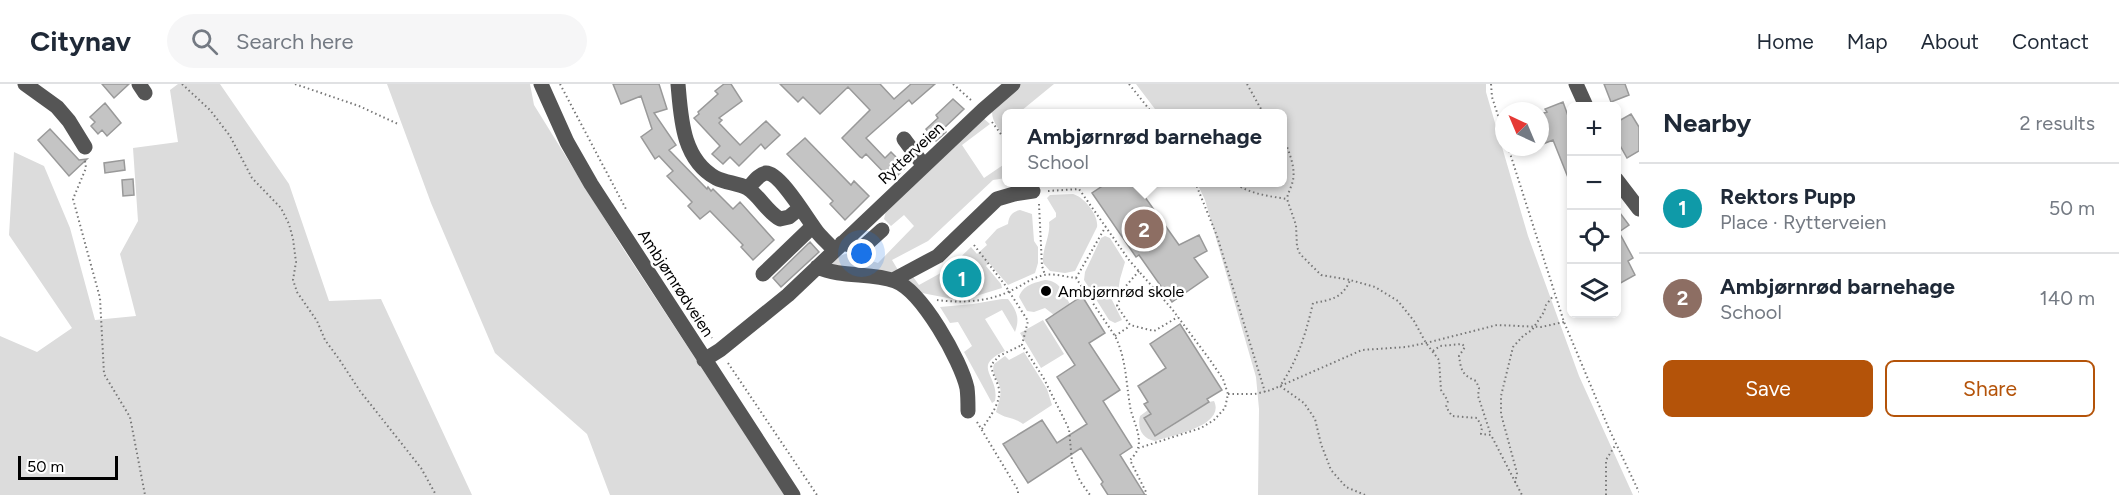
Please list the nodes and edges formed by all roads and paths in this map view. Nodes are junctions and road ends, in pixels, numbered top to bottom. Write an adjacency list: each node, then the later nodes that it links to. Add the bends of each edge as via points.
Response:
1 (26, 84): 21 (street, via 57,107)
2 (182, 84): 71 (path, via 210,110 230,136 252,178 281,208 293,239 293,280 297,292 325,340 421,468)
3 (295, 84): 18 (path)
4 (541, 84): 59 (street, Ambjørnrødveien, via 591,184)
5 (560, 84): 33 (path)
6 (678, 84): 28 (street, via 681,121 694,156 719,179)
7 (953, 84): 17 (path)
8 (1013, 84): 17 (street, Rytterveien)
9 (1129, 84): 15 (path)
10 (1247, 84): 16 (path)
11 (1491, 84): 14 (path)
12 (1576, 84): 13 (street)
13 (1584, 102)
14 (1495, 106)
15 (1149, 109)
16 (1261, 109)
17 (982, 110): 19 (path); 24 (street, Rytterveien)
18 (398, 124)
19 (1002, 136)
20 (904, 139): 24 (street)
21 (85, 147): 70 (path, via 86,168 74,199 100,298 104,374 130,417)
22 (1287, 148): 30 (path, via 1293,180)
23 (1511, 156): 48 (path)
24 (924, 166): 38 (street, Rytterveien)
25 (1621, 184): 32 (street)
26 (1197, 187): 61 (path, via 1217,236)
27 (1239, 187): 30 (path, via 1262,196)
28 (748, 188): 31 (street, via 780,219 789,218); 31 (street, via 762,175 770,174)
29 (1033, 191): 35 (path, via 1079,189); 43 (path, via 1040,206); 45 (street, via 997,199 938,256)
30 (1287, 199): 46 (path, via 1300,254 1321,275)
31 (800, 208): 34 (street)
32 (1639, 209)
33 (630, 217)
34 (813, 226): 38 (street); 42 (street)
35 (1106, 226): 40 (path); 44 (path)
36 (882, 230): 38 (street, via 862,248)
37 (974, 245): 47 (path)
38 (838, 246): 39 (street, Rytterveien)
39 (818, 267): 45 (street); 57 (street, Rytterveien)
40 (1139, 271): 50 (path); 52 (path, via 1125,287 1117,306)
41 (668, 274): 57 (path)
42 (763, 274)
43 (1045, 275): 44 (path); 47 (path)
44 (1076, 278): 54 (path)
45 (893, 280): 49 (street)
46 (1350, 280): 55 (path, via 1375,287 1398,301); 60 (path, via 1341,296 1313,303 1304,341)
47 (1009, 292): 49 (path, via 957,303); 56 (path, via 1028,321)
48 (1555, 294): 51 (path); 53 (path)
49 (916, 296): 63 (street, via 939,329 963,376)
50 (1178, 317): 52 (path, via 1154,331); 62 (path, via 1223,379)
51 (1564, 322): 53 (path); 66 (path)
52 (1130, 325): 54 (path)
53 (1534, 327): 55 (path, via 1497,325); 68 (path, via 1513,347 1501,396 1501,414 1517,473)
54 (1115, 336): 67 (path, via 1127,375)
55 (1426, 343): 58 (path); 60 (path, via 1362,350)
56 (1022, 345): 64 (path, via 999,356 991,365 998,398); 75 (path, via 1069,429 1072,462)
57 (720, 350): 59 (street, Rytterveien); 73 (path)
58 (1433, 351): 65 (path, via 1439,360 1441,390 1452,416 1477,418 1481,434); 65 (path, via 1440,346 1465,347 1459,356 1461,371 1476,381)
59 (704, 360): 72 (street, Ambjørnrødveien)
60 (1280, 386): 61 (path); 77 (path, via 1304,403 1315,419 1331,470 1346,487)
61 (1265, 392): 62 (path)
62 (1228, 394): 67 (path, via 1224,408 1201,428)
63 (968, 411): 64 (path)
64 (982, 429): 74 (path)
65 (1491, 435): 68 (path)
66 (1616, 444): 69 (path); 79 (path, via 1606,460)
67 (1138, 448): 76 (path, via 1130,460)
68 (1515, 483): 78 (path)
69 (1639, 492)
70 (145, 495)
71 (436, 495)
72 (793, 495)
73 (817, 495)
74 (1018, 495)
75 (1090, 495)
76 (1146, 495)
77 (1365, 495)
78 (1522, 495)
79 (1606, 495)

